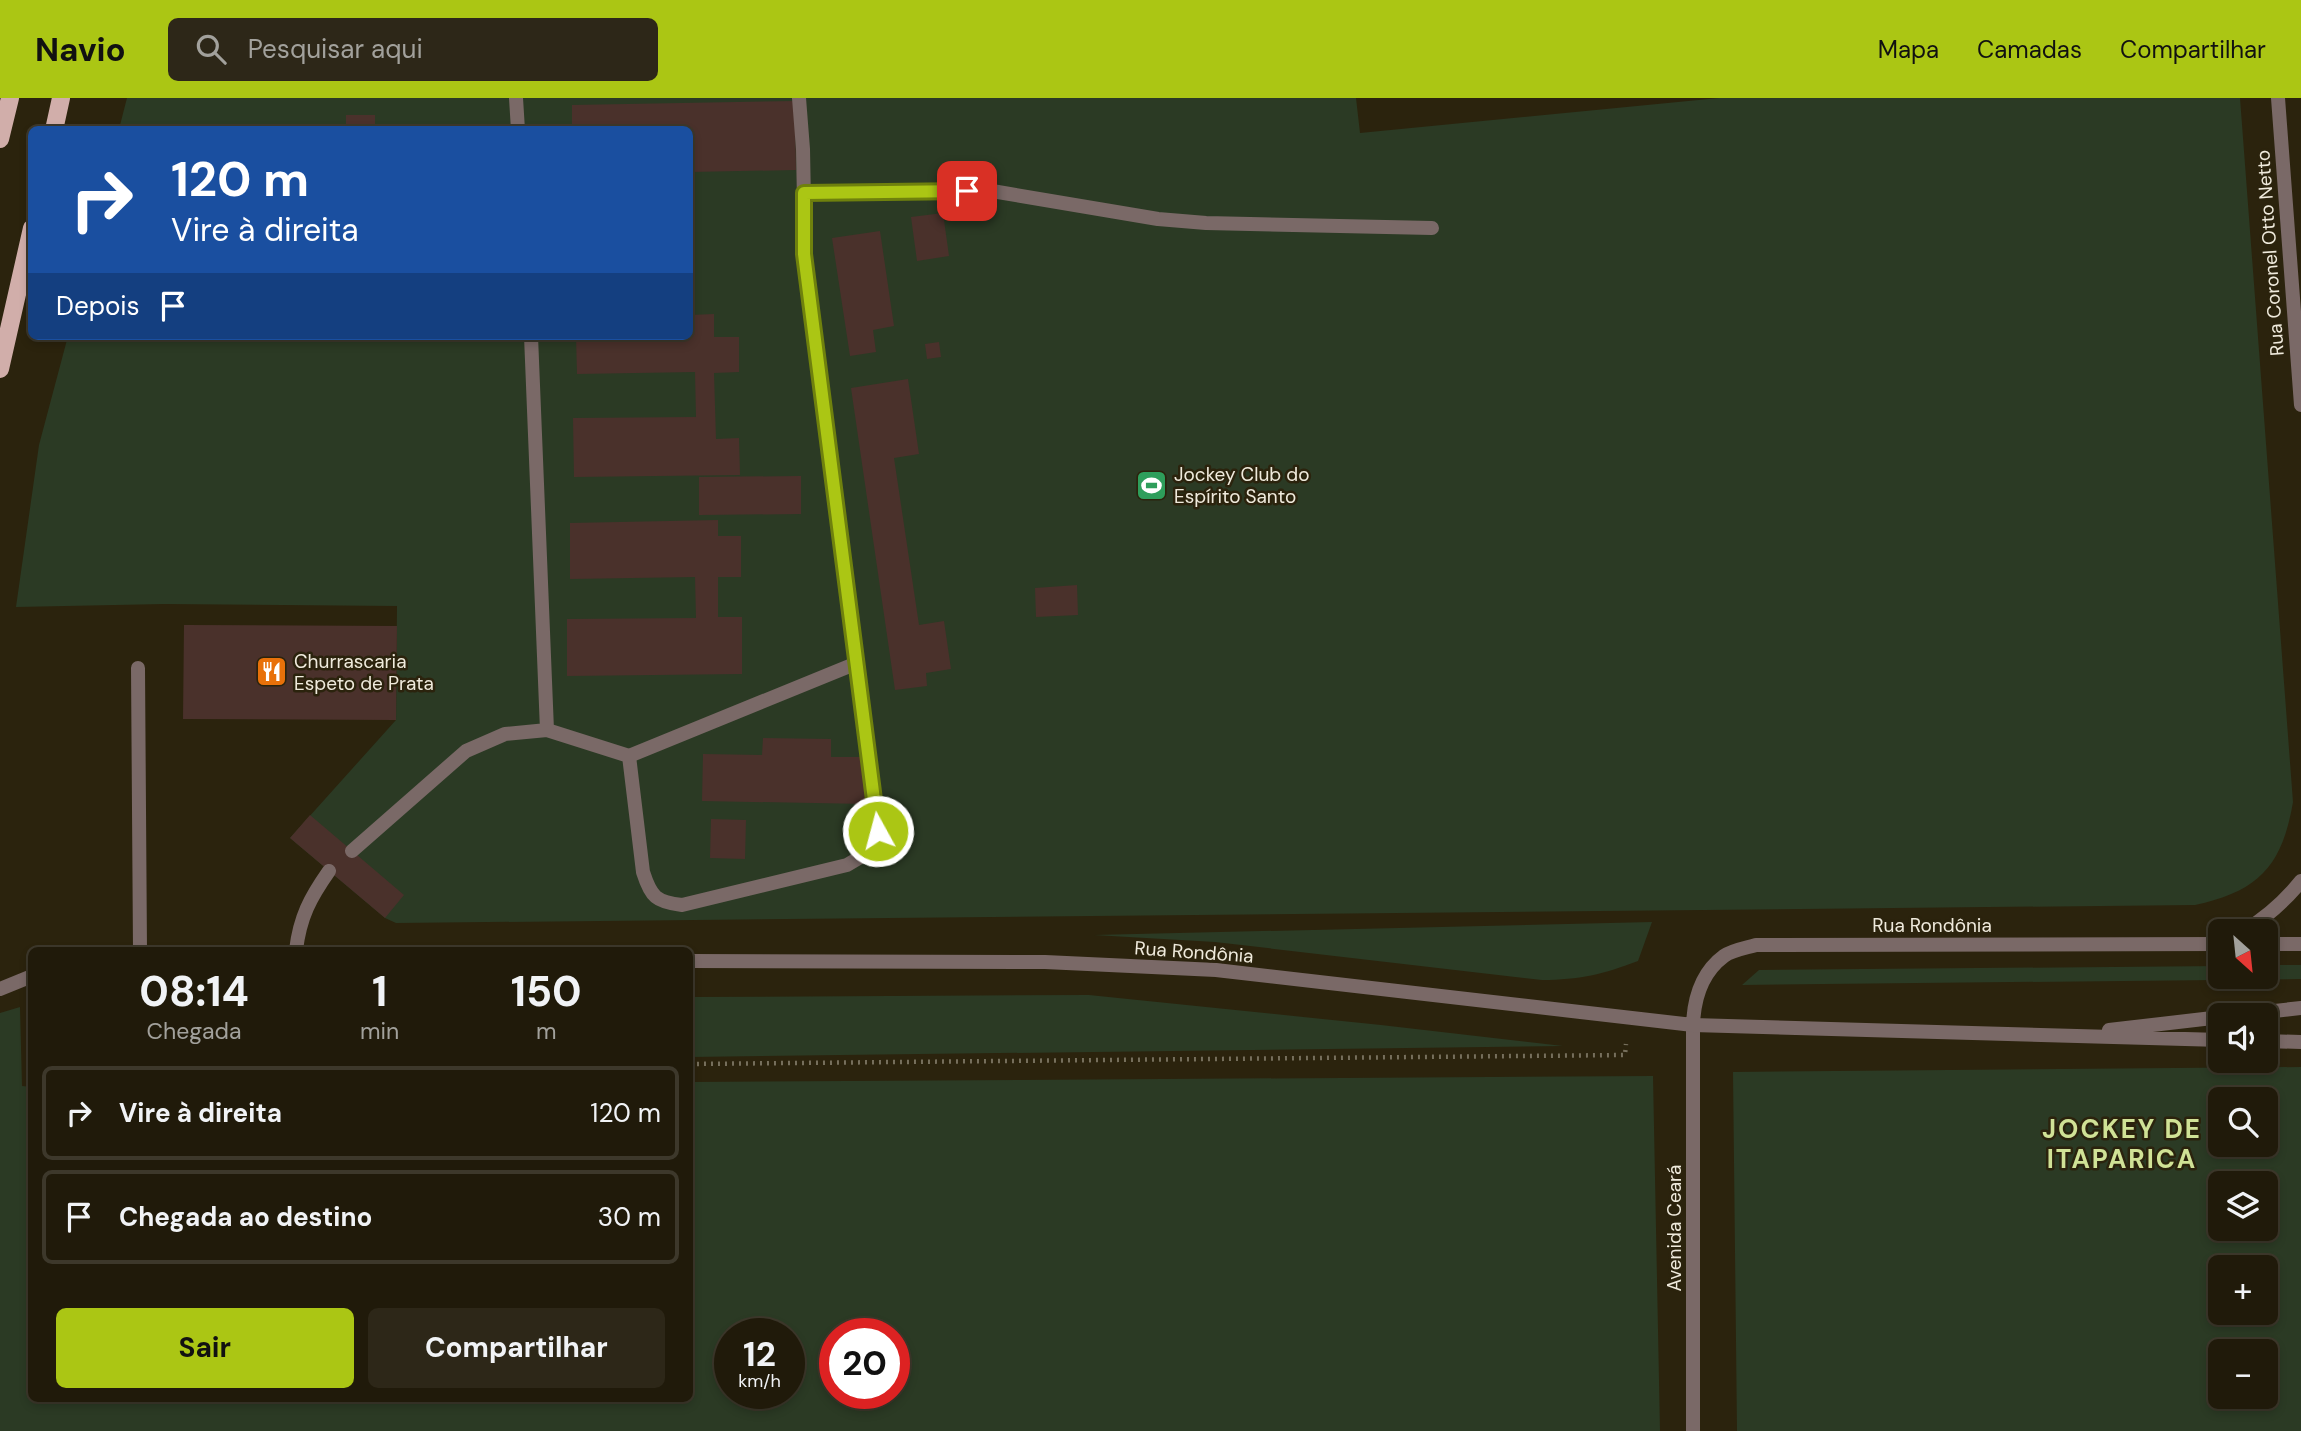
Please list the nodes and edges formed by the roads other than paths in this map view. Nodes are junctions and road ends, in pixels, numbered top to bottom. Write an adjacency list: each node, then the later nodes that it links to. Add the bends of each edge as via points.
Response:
1 (9, 98): 8 (main road)
2 (61, 98): 6 (main road)
3 (516, 98): 7 (street)
4 (799, 98): 9 (street)
5 (2278, 98): 14 (street, Rua Coronel Otto Netto)
6 (55, 126)
7 (518, 126)
8 (0, 139)
9 (804, 193): 10 (street, via 992,191 1158,219); 15 (street, via 804,254)
10 (1432, 228)
11 (28, 246): 13 (main road)
12 (531, 340): 17 (street)
13 (0, 369)
14 (2301, 405)
15 (857, 663): 18 (street); 18 (street, via 878,831 869,852 847,865 682,905 663,902 648,889 643,872)
16 (138, 668): 26 (street)
17 (547, 730): 18 (street); 19 (street, via 505,734 466,751)
18 (629, 756)
19 (352, 851)
20 (329, 871): 27 (street, via 310,898)
21 (2301, 881): 22 (street)
22 (2263, 919)
23 (2208, 943): 36 (street, Rua Rondônia, via 1756,944 1725,955 1700,982)
24 (2278, 944): 25 (street)
25 (2301, 944)
26 (140, 947)
27 (296, 947)
28 (693, 961): 36 (street, Rua Rondônia, via 1045,962 1216,971)
29 (28, 976): 30 (street)
30 (0, 977)
31 (28, 978): 32 (street)
32 (0, 989)
33 (2301, 1008): 34 (street)
34 (2278, 1011)
35 (2208, 1018): 37 (street)
36 (1693, 1025): 37 (street, Rua Rondônia); 41 (street, Avenida Ceará)
37 (2059, 1035): 38 (street, Rua Rondônia)
38 (2208, 1040)
39 (2278, 1041): 40 (street)
40 (2301, 1042)
41 (1693, 1431)

